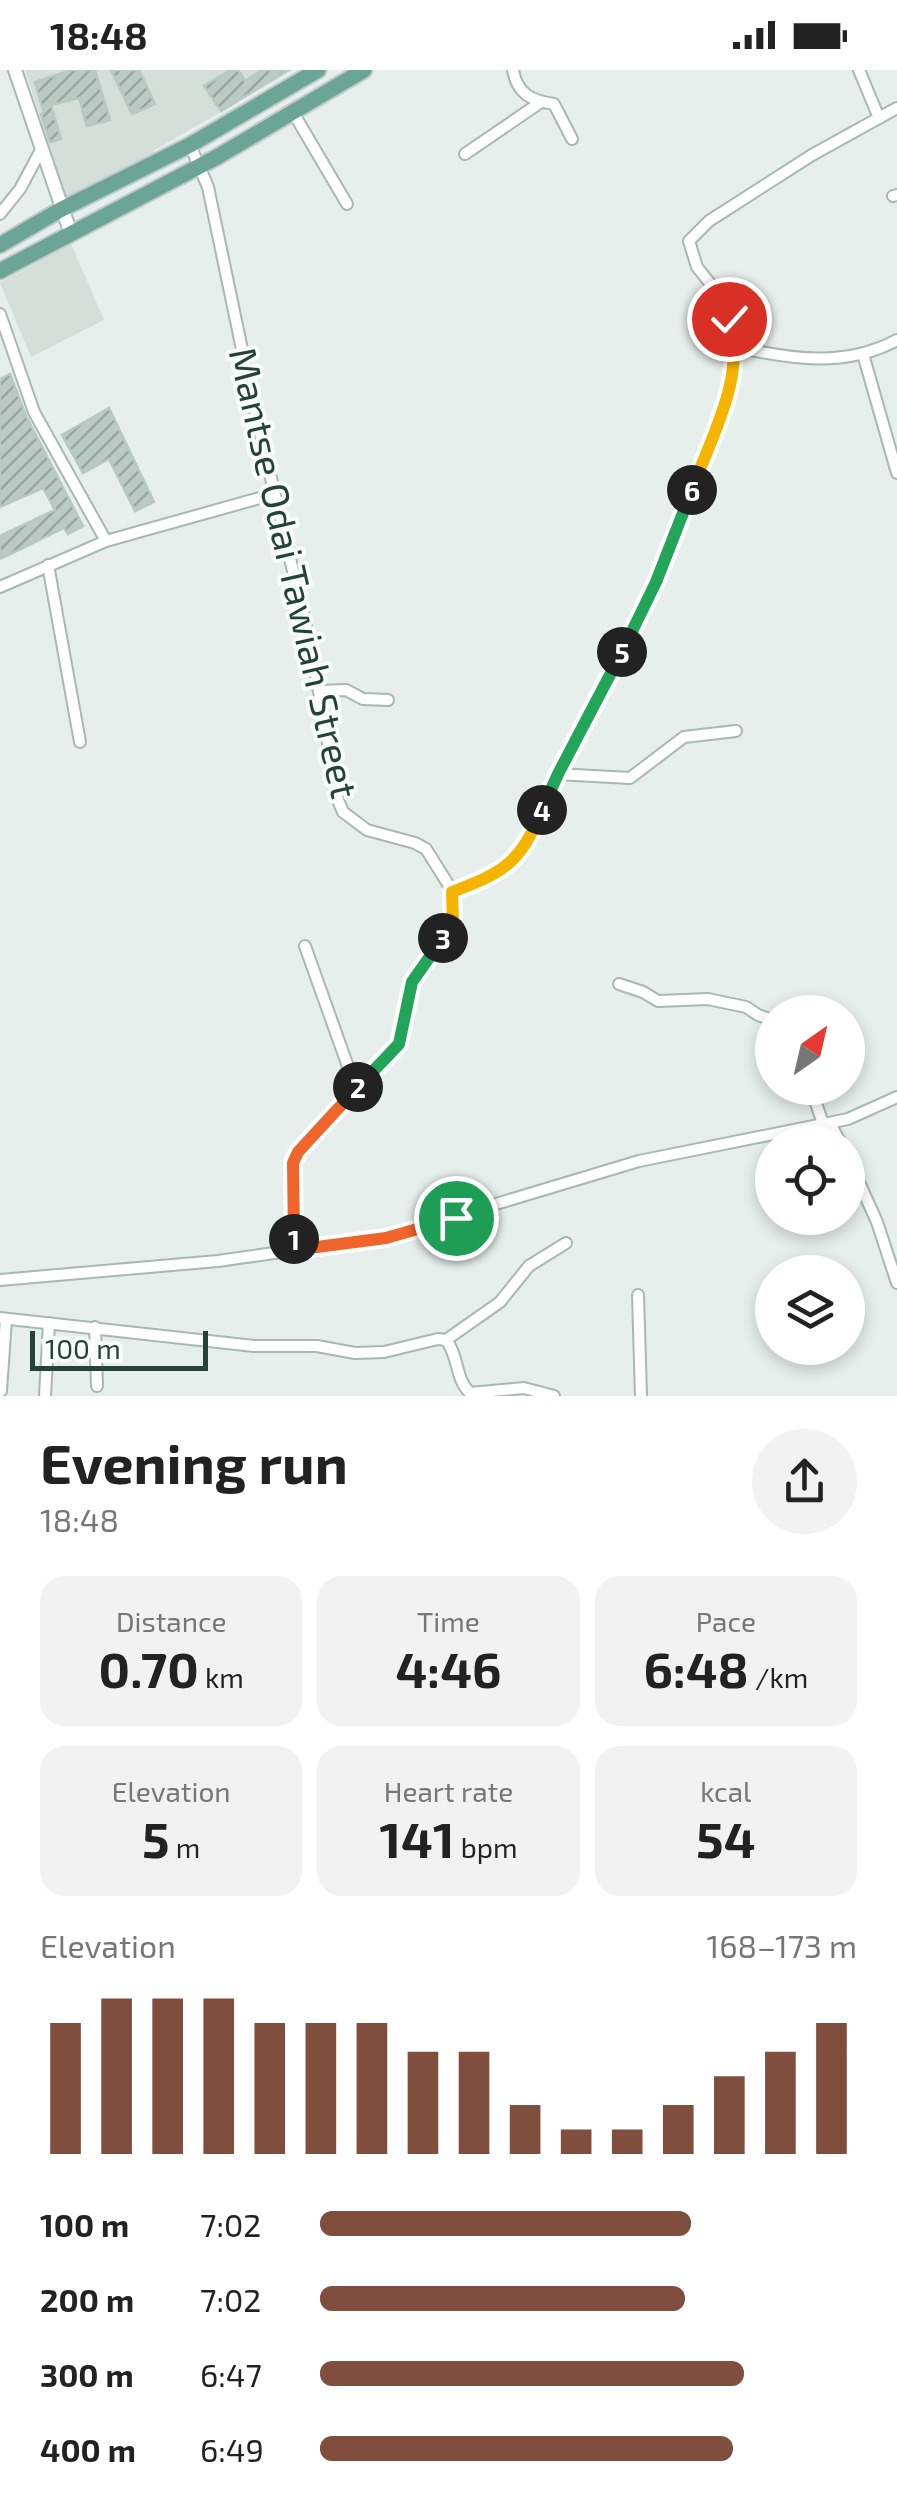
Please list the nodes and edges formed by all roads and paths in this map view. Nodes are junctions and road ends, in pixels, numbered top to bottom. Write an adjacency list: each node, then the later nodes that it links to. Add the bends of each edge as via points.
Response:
1 (14, 70): 12 (street)
2 (318, 70): 11 (main road)
3 (364, 70): 8 (main road)
4 (512, 70): 6 (street, via 519,89)
5 (860, 70): 9 (street)
6 (542, 102): 10 (street, via 554,104); 13 (street)
7 (897, 108): 9 (street)
8 (294, 114): 14 (main road); 15 (street)
9 (879, 118): 23 (street, via 695,232 690,241 696,266 720,298)
10 (572, 139)
11 (190, 145): 14 (street, Mantse Odai Tawiah Street); 16 (main road)
12 (42, 148): 16 (street); 17 (street)
13 (465, 154)
14 (201, 164): 18 (main road); 26 (street, Mantse Odai Tawiah Street)
15 (347, 204)
16 (60, 210): 18 (street); 19 (main road)
17 (0, 214)
18 (70, 232): 20 (main road)
19 (0, 245)
20 (0, 271)
21 (0, 314): 27 (street, via 34,412)
22 (897, 340): 24 (street)
23 (736, 347): 24 (street, via 795,359); 34 (street, via 733,379 676,535)
24 (863, 354): 25 (street)
25 (897, 473)
26 (274, 494): 27 (street); 30 (street, Mantse Odai Tawiah Street)
27 (106, 542): 28 (street)
28 (48, 565): 29 (street); 33 (street)
29 (0, 587)
30 (320, 691): 31 (street); 35 (street, Mantse Odai Tawiah Street, via 344,812 367,830 426,850)
31 (388, 700)
32 (736, 731): 34 (street, via 684,738 630,778)
33 (80, 742)
34 (558, 774): 35 (street, via 514,862)
35 (452, 892): 39 (street, via 453,923 412,982 399,1044)
36 (305, 946): 39 (street)
37 (619, 984): 38 (street, via 658,1000 708,999)
38 (755, 1013)
39 (356, 1088): 45 (street, via 293,1163)
40 (897, 1097): 42 (street)
41 (818, 1105): 42 (street)
42 (826, 1124): 45 (street, via 621,1166 408,1232)
43 (865, 1196): 47 (street)
44 (566, 1242): 52 (street)
45 (294, 1250): 46 (street)
46 (0, 1280)
47 (897, 1283)
48 (638, 1295): 57 (street)
49 (3, 1319): 50 (street); 54 (street)
50 (48, 1323): 51 (street); 55 (street)
51 (95, 1326): 52 (street, via 355,1352); 53 (street)
52 (446, 1340): 56 (street, via 470,1393 524,1388)
53 (97, 1386)
54 (1, 1391)
55 (45, 1396)
56 (554, 1396)
57 (641, 1396)

